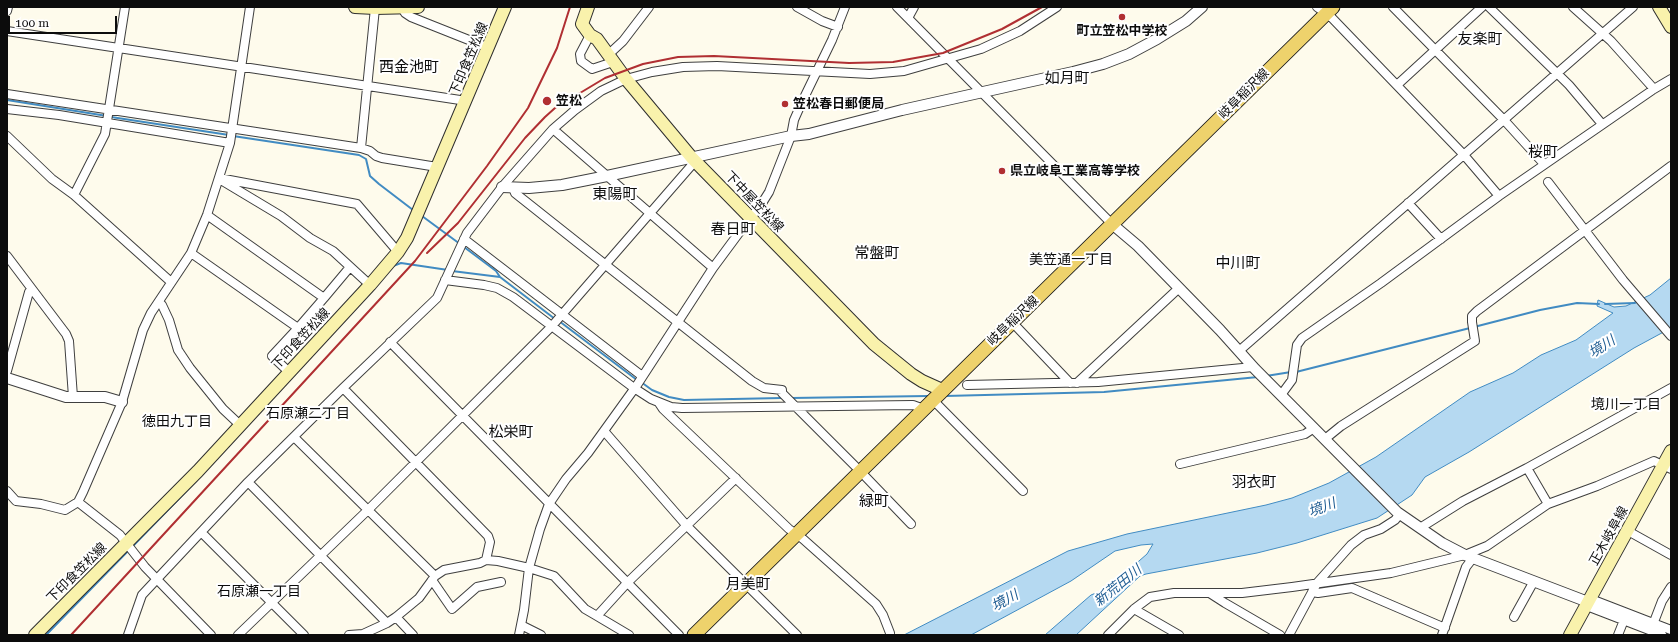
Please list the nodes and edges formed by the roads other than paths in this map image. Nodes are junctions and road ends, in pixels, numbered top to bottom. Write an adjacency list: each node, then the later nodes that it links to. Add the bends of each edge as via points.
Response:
1 (8, 7): 24 (street)
2 (125, 7): 31 (street)
3 (250, 7): 36 (street)
4 (355, 7): 21 (main road)
5 (418, 7): 22 (main road)
6 (505, 7): 32 (main road, 下印食笠松線)
7 (588, 7): 30 (main road, 下中屋笠松線, via 582,24)
8 (649, 7): 34 (street)
9 (797, 7): 26 (street)
10 (844, 7): 26 (street)
11 (897, 7): 25 (street)
12 (914, 7): 25 (street)
13 (1057, 7): 35 (street, via 1020,31 981,49)
14 (1202, 7): 44 (street, via 1186,21 1129,54 1103,64)
15 (1393, 7): 33 (street)
16 (1482, 7): 33 (street)
17 (1489, 7): 38 (street)
18 (1573, 7): 29 (street)
19 (1633, 7): 29 (street)
20 (1659, 7): 27 (main road)
21 (375, 8): 22 (main road); 41 (street)
22 (402, 8): 32 (street, via 411,17)
23 (1325, 9): 42 (street); 74 (main road, 岐阜稲沢線)
24 (7, 11)
25 (908, 18): 35 (street)
26 (838, 27): 37 (street)
27 (1671, 27)
28 (7, 31): 31 (street)
29 (1603, 33): 38 (street); 43 (street)
30 (590, 34): 34 (main road, 下中屋笠松線); 34 (street, via 580,54 581,61 592,69)
31 (119, 47): 36 (street); 48 (street)
32 (489, 48): 46 (main road, 下印食笠松線)
33 (1436, 50): 42 (street); 49 (street)
34 (611, 58): 39 (main road, 下中屋笠松線)
35 (949, 59): 37 (street, via 897,71 870,74); 44 (street)
36 (242, 67): 41 (street); 52 (street)
37 (816, 71): 39 (street, via 717,66 683,67); 55 (street, via 794,120)
38 (1557, 73): 49 (street); 51 (street)
39 (626, 79): 53 (street, via 600,91); 59 (main road, 下中屋笠松線)
40 (1671, 79): 43 (street)
41 (367, 86): 46 (street); 57 (street)
42 (1397, 86): 58 (street)
43 (1654, 89): 51 (street)
44 (983, 93): 55 (street); 74 (street)
45 (7, 94): 48 (street)
46 (466, 102): 62 (main road, 下印食笠松線)
47 (7, 109): 50 (street)
48 (108, 111): 50 (street); 52 (street)
49 (1504, 120): 58 (street); 60 (street)
50 (107, 122): 56 (street); 68 (street, via 105,134)
51 (1602, 124): 60 (street)
52 (232, 129): 56 (street); 57 (street)
53 (553, 129): 63 (street); 66 (street)
54 (7, 136): 68 (street, via 52,179)
55 (791, 136): 59 (street); 73 (street, via 769,192)
56 (230, 143): 64 (street)
57 (361, 148): 62 (street, via 382,158)
58 (1464, 154): 69 (street); 70 (street)
59 (692, 158): 63 (street); 71 (street, via 691,166); 73 (main road, 下中屋笠松線)
60 (1544, 164): 69 (street)
61 (1671, 166): 75 (street)
62 (437, 167): 78 (main road, 下印食笠松線, via 407,238)
63 (607, 176): 67 (street, via 562,185); 71 (street)
64 (219, 178): 72 (street); 78 (street, via 357,204); 82 (street, via 333,251)
65 (1548, 182): 75 (street)
66 (502, 186): 67 (street); 76 (street)
67 (513, 188): 81 (street, via 515,193)
68 (74, 195): 85 (street)
69 (1499, 196): 77 (street)
70 (1408, 203): 77 (street); 98 (street)
71 (649, 214): 81 (street); 83 (street)
72 (207, 215): 79 (street); 89 (street)
73 (750, 218): 83 (street); 110 (main road, 下中屋笠松線, via 874,344 922,381)
74 (1112, 224): 87 (street, via 1138,246); 92 (main road, 岐阜稲沢線)
75 (1585, 230): 96 (street); 119 (street, via 1472,316 1475,341 1342,426)
76 (464, 239): 84 (street); 91 (street)
77 (1441, 239): 108 (street, via 1302,338 1297,345 1292,380)
78 (398, 252): 86 (main road, 下印食笠松線)
79 (191, 253): 85 (street); 95 (street)
80 (7, 256): 88 (street)
81 (604, 264): 91 (street); 93 (street)
82 (350, 267): 86 (street); 89 (street)
83 (713, 268): 93 (street)
84 (446, 280): 94 (street, via 497,288); 97 (street, via 437,298)
85 (171, 282): 90 (street)
86 (370, 284): 101 (main road, 下印食笠松線)
87 (1179, 288): 98 (street); 104 (street)
88 (32, 289): 100 (street); 109 (street, via 69,341)
89 (324, 298): 95 (street)
90 (159, 302): 111 (street, via 143,330); 115 (street, via 169,320 178,350 218,403)
91 (561, 316): 94 (street); 103 (street)
92 (1012, 322): 104 (street); 110 (main road, 岐阜稲沢線)
93 (678, 323): 103 (street); 113 (street, via 752,381 764,388 782,390)
94 (552, 326): 103 (street); 114 (street)
95 (298, 328): 101 (street, via 272,356)
96 (1670, 336)
97 (390, 342): 106 (street); 114 (street)
98 (1239, 351): 99 (street)
99 (1254, 368): 104 (street); 108 (street)
100 (7, 371)
101 (289, 372): 115 (main road, 下印食笠松線)
102 (7, 378): 109 (street)
103 (639, 382): 112 (street); 117 (street)
104 (1074, 383): 105 (street)
105 (967, 385)
106 (342, 388): 118 (street); 121 (street)
107 (1671, 388): 124 (street)
108 (1281, 395): 116 (street)
109 (73, 397): 111 (street, via 105,398)
110 (935, 398): 113 (street, via 913,405); 125 (main road, 岐阜稲沢線); 129 (street)
111 (122, 402): 130 (street)
112 (659, 402): 113 (street, via 682,408); 126 (street, via 663,409)
113 (794, 406): 125 (street)
114 (463, 415): 121 (street); 131 (street)
115 (240, 425): 141 (main road, 下印食笠松線)
116 (1314, 428): 119 (street); 122 (street, via 1305,434)
117 (604, 431): 131 (street); 136 (street)
118 (294, 437): 127 (street); 133 (street)
119 (1325, 440): 134 (street)
120 (1671, 451): 123 (main road, 正木岐阜線)
121 (415, 462): 133 (street); 145 (street, via 488,536 490,542)
122 (1180, 464)
123 (1667, 467): 132 (street, via 1654,460 1597,486); 138 (main road, 正木岐阜線)
124 (1527, 468): 132 (street); 137 (street, via 1462,501)
125 (860, 471): 135 (street); 140 (main road, 岐阜稲沢線)
126 (736, 478): 136 (street); 140 (street)
127 (248, 482): 139 (street); 143 (street)
128 (7, 491): 130 (street, via 16,502 41,504 65,510)
129 (1023, 491)
130 (78, 502): 141 (street, via 120,535)
131 (549, 504): 146 (street); 151 (street)
132 (1548, 504): 144 (street)
133 (369, 509): 143 (street); 147 (street)
134 (1399, 513): 137 (street); 152 (street, via 1396,520 1364,535 1351,545)
135 (911, 524)
136 (687, 526): 151 (street); 153 (street)
137 (1420, 528): 144 (street)
138 (1628, 531): 142 (street); 159 (main road, 正木岐阜線)
139 (201, 532): 148 (street); 158 (street)
140 (797, 534): 153 (main road, 岐阜稲沢線); 171 (street, via 876,604)
141 (127, 546): 148 (street); 173 (main road, 下印食笠松線)
142 (1671, 555)
143 (320, 556): 158 (street); 166 (street)
144 (1469, 557): 149 (street); 152 (street, via 1391,573); 170 (street)
145 (486, 560): 146 (street); 147 (street, via 444,570)
146 (529, 568): 162 (street, via 554,576 585,609); 167 (street)
147 (433, 578): 150 (street, via 452,609 477,587); 163 (street, via 419,598)
148 (156, 579): 174 (street, via 142,595); 175 (street)
149 (1534, 581): 159 (street); 164 (street)
150 (501, 582)
151 (627, 583): 162 (street); 183 (street)
152 (1317, 583): 155 (street); 156 (street)
153 (746, 584): 184 (main road, 岐阜稲沢線); 185 (street)
154 (1671, 587): 168 (street, via 1662,601)
155 (1312, 592): 170 (street, via 1352,588); 189 (street)
156 (1242, 593): 157 (street); 160 (street)
157 (1211, 594): 160 (street); 161 (street, via 1163,594 1150,597)
158 (272, 602): 176 (street); 177 (street)
159 (1588, 602): 165 (street, via 1592,608); 168 (street, via 1596,601); 190 (main road, 正木岐阜線)
160 (1225, 604): 188 (street)
161 (1134, 609): 186 (street); 187 (street)
162 (597, 616): 182 (street)
163 (396, 617): 166 (street); 179 (street)
164 (1514, 617)
165 (1624, 620): 168 (street); 191 (street)
166 (387, 623): 172 (street)
167 (522, 625): 180 (street); 181 (street)
168 (1651, 630): 169 (street); 192 (street)
169 (1671, 630)
170 (1444, 631)
171 (890, 633)
172 (363, 634): 178 (street)
173 (35, 635)
174 (128, 635)
175 (211, 635)
176 (238, 635)
177 (304, 635)
178 (349, 635)
179 (413, 635)
180 (519, 635)
181 (541, 635)
182 (629, 635)
183 (679, 635)
184 (694, 635)
185 (797, 635)
186 (1108, 635)
187 (1179, 635)
188 (1280, 635)
189 (1288, 635)
190 (1570, 635)
191 (1618, 635)
192 (1662, 635)

